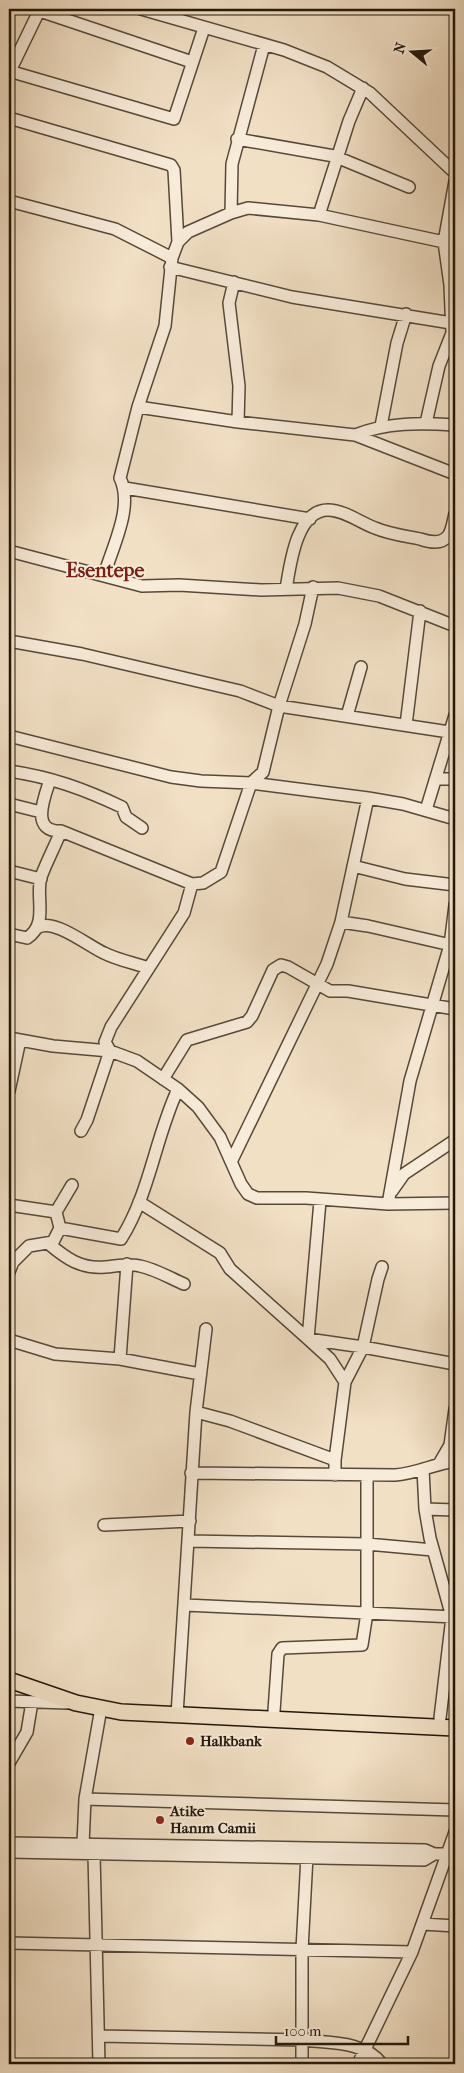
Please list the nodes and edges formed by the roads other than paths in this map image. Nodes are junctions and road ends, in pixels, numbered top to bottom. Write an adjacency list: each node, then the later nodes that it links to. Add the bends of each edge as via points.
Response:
1 (38, 9): 5 (street); 6 (street)
2 (141, 9): 3 (street)
3 (204, 28): 4 (street); 5 (street)
4 (264, 44): 7 (street, via 327,67); 9 (street)
5 (192, 62): 6 (street, via 178,112 170,120)
6 (9, 72)
7 (363, 88): 10 (street); 11 (street)
8 (9, 118): 18 (street, via 171,165 174,170)
9 (237, 139): 10 (street, via 326,154); 15 (street, via 232,164)
10 (338, 159): 13 (street); 16 (street)
11 (455, 173)
12 (455, 181): 17 (street)
13 (409, 187)
14 (9, 201): 20 (street, via 115,229)
15 (231, 212): 16 (street, via 248,208); 18 (street, via 188,232)
16 (319, 215): 19 (street)
17 (451, 218): 19 (street)
18 (178, 242): 20 (street)
19 (444, 242): 23 (street)
20 (171, 262): 21 (street); 24 (street, via 165,326)
21 (234, 282): 22 (street, via 292,297); 25 (street, via 229,303 239,386)
22 (406, 314): 23 (street); 28 (street)
23 (451, 323): 26 (street, via 452,333 439,366)
24 (138, 407): 25 (street); 31 (street, via 120,478)
25 (238, 422): 29 (street)
26 (426, 423): 27 (street); 28 (street)
27 (455, 425)
28 (381, 426): 29 (street)
29 (355, 435): 30 (street)
30 (455, 474)
31 (125, 488): 33 (street); 35 (street, via 122,517)
32 (455, 514): 33 (street, via 449,535 442,541 432,542 376,529 329,510)
33 (310, 518): 37 (street, via 292,553)
34 (9, 551): 35 (street)
35 (104, 576): 37 (street, via 142,586)
36 (313, 587): 37 (street); 38 (street, via 379,596); 42 (street)
37 (286, 589)
38 (420, 611): 39 (street); 45 (street)
39 (455, 626)
40 (9, 641): 42 (street, via 240,690)
41 (361, 667): 44 (street)
42 (279, 706): 44 (street); 52 (street, via 263,772)
43 (455, 715): 46 (street)
44 (347, 716): 45 (street)
45 (406, 725): 46 (street)
46 (449, 732): 49 (street)
47 (9, 736): 52 (street, via 170,777)
48 (9, 771): 51 (street)
49 (436, 779): 50 (street); 55 (street)
50 (455, 779)
51 (50, 780): 56 (street); 58 (street, via 64,782 122,807 126,817)
52 (251, 783): 53 (street); 63 (street, via 221,872 203,884)
53 (368, 798): 55 (street); 60 (street)
54 (9, 804): 56 (street)
55 (426, 810): 57 (street)
56 (41, 812): 59 (street, via 45,826)
57 (455, 818)
58 (142, 828)
59 (61, 831): 62 (street); 63 (street)
60 (353, 866): 64 (street, via 405,879); 66 (street)
61 (9, 870): 62 (street)
62 (41, 879): 67 (street)
63 (192, 884): 70 (street, via 184,913)
64 (455, 885)
65 (455, 905): 69 (street)
66 (341, 922): 69 (street); 71 (street)
67 (37, 928): 68 (street, via 27,938); 70 (street, via 53,926 105,954)
68 (9, 934)
69 (453, 946): 72 (street)
70 (148, 968): 75 (street, via 110,1027 105,1042)
71 (316, 984): 72 (street, via 330,991); 76 (street, via 288,967 276,966 247,1022 187,1040); 81 (street)
72 (432, 1004): 73 (street); 83 (street, via 410,1081)
73 (455, 1009)
74 (14, 1039): 75 (street); 78 (street)
75 (110, 1051): 76 (street, via 137,1061); 79 (street)
76 (163, 1079): 77 (street)
77 (178, 1089): 81 (street, via 198,1106); 85 (street, via 164,1118 147,1186)
78 (9, 1091)
79 (81, 1131)
80 (455, 1140): 83 (street, via 404,1174)
81 (232, 1160): 84 (street, via 248,1194 257,1198)
82 (72, 1185): 88 (street)
83 (389, 1199): 84 (street); 86 (street)
84 (320, 1201): 97 (street)
85 (139, 1202): 89 (street, via 121,1239); 97 (street, via 220,1253 230,1269)
86 (455, 1203)
87 (9, 1205): 88 (street)
88 (56, 1212): 89 (street)
89 (60, 1228): 90 (street)
90 (49, 1244): 91 (street, via 69,1261 84,1266); 93 (street, via 30,1246 13,1262)
91 (127, 1264): 94 (street, via 141,1266); 99 (street)
92 (382, 1266): 98 (street)
93 (9, 1272)
94 (184, 1284)
95 (206, 1329): 101 (street)
96 (9, 1340): 99 (street, via 55,1354)
97 (308, 1340): 98 (street); 102 (street, via 330,1359)
98 (363, 1347): 100 (street); 102 (street)
99 (120, 1359): 101 (street)
100 (455, 1364)
101 (200, 1374): 104 (street)
102 (345, 1382): 105 (street)
103 (455, 1409): 107 (street, via 450,1445)
104 (196, 1412): 105 (street, via 239,1424); 109 (street)
105 (335, 1460): 110 (street)
106 (455, 1461): 107 (street)
107 (439, 1464): 108 (street)
108 (423, 1469): 111 (street, via 409,1474); 112 (street)
109 (191, 1473): 110 (street); 114 (street)
110 (335, 1475): 111 (street)
111 (367, 1475): 117 (street)
112 (425, 1509): 113 (street); 118 (street)
113 (455, 1510)
114 (190, 1521): 115 (street); 116 (street)
115 (104, 1524)
116 (189, 1541): 117 (street); 119 (street)
117 (366, 1544): 118 (street); 120 (street)
118 (433, 1550): 121 (street)
119 (185, 1605): 120 (street); 127 (street)
120 (367, 1613): 121 (street); 128 (street, via 362,1645 282,1648 278,1654)
121 (454, 1618): 129 (street)
122 (9, 1680): 125 (main road)
123 (9, 1701): 124 (street)
124 (32, 1702): 125 (street); 132 (street, via 27,1732)
125 (76, 1703): 126 (main road); 127 (main road)
126 (101, 1708): 127 (main road, via 121,1712); 133 (street)
127 (177, 1711): 128 (main road); 131 (main road)
128 (274, 1711): 129 (main road)
129 (440, 1718): 130 (main road)
130 (455, 1718)
131 (455, 1728)
132 (9, 1763)
133 (85, 1799): 134 (street); 137 (street)
134 (455, 1810)
135 (455, 1832): 139 (street)
136 (9, 1842): 137 (street)
137 (83, 1844): 140 (street); 141 (street, via 425,1850)
138 (9, 1852): 140 (street)
139 (451, 1853): 141 (street); 143 (street)
140 (94, 1854): 142 (street); 146 (street)
141 (434, 1854): 142 (street, via 424,1860)
142 (307, 1856): 147 (street)
143 (423, 1924): 144 (street); 148 (street)
144 (455, 1926)
145 (9, 1943): 146 (street)
146 (98, 1943): 147 (street); 149 (street)
147 (302, 1950): 148 (street); 150 (street)
148 (412, 1952): 151 (street)
149 (98, 2036): 150 (street); 152 (street)
150 (302, 2040): 151 (street); 153 (street)
151 (366, 2049): 154 (street); 155 (street)
152 (98, 2064)
153 (302, 2064)
154 (358, 2064)
155 (382, 2064)

